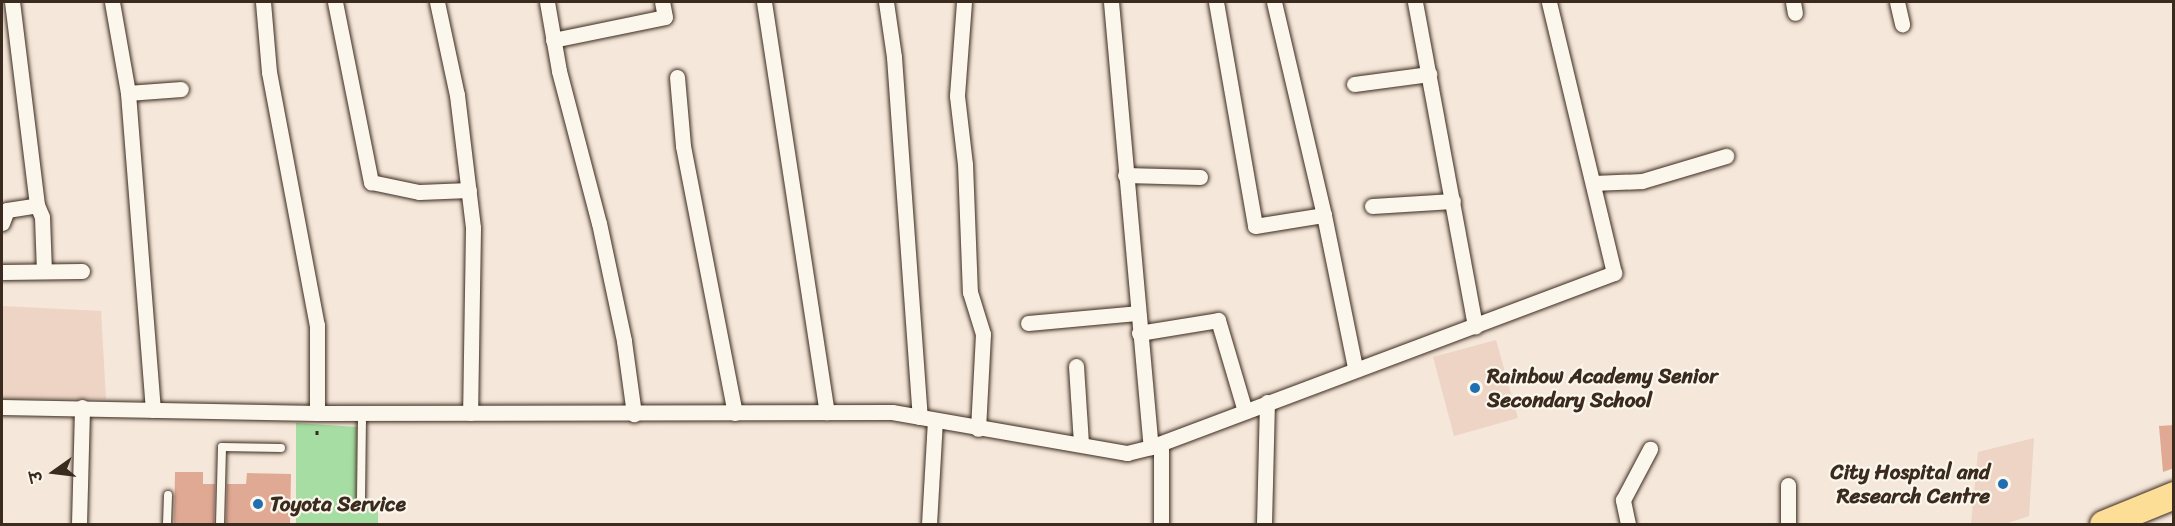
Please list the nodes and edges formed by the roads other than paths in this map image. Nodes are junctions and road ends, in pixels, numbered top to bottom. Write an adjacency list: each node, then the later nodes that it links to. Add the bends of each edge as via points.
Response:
1 (12, 2): 30 (street)
2 (112, 2): 23 (street)
3 (263, 2): 51 (street, via 269,72 317,325)
4 (335, 2): 28 (street, via 371,182 419,192)
5 (437, 2): 28 (street, via 457,95)
6 (547, 2): 18 (street)
7 (662, 2): 18 (street, via 665,17)
8 (764, 2): 50 (street)
9 (886, 2): 54 (street)
10 (964, 2): 55 (street, via 957,96 965,164 970,292 983,334)
11 (1111, 2): 25 (street)
12 (1216, 2): 32 (street, via 1255,226)
13 (1274, 2): 32 (street)
14 (1414, 2): 19 (street)
15 (1549, 2): 27 (street)
16 (1897, 2): 17 (street)
17 (1902, 24)
18 (553, 40): 53 (street, via 599,224 624,341)
19 (1429, 75): 21 (street); 29 (street)
20 (677, 77): 49 (street, via 683,146)
21 (1354, 84)
22 (181, 89): 23 (street)
23 (128, 93): 46 (street)
24 (1726, 156): 27 (street, via 1642,181)
25 (1125, 175): 26 (street); 37 (street)
26 (1200, 177)
27 (1593, 183): 39 (street, via 1614,273)
28 (469, 190): 48 (street, via 473,228)
29 (1453, 201): 31 (street); 39 (street)
30 (37, 205): 33 (street, via 7,210); 35 (street, via 42,217)
31 (1372, 206)
32 (1324, 215): 42 (street)
33 (2, 224)
34 (82, 270): 35 (street)
35 (44, 271): 36 (street)
36 (2, 272)
37 (1137, 313): 38 (street); 40 (street)
38 (1028, 323)
39 (1475, 326): 42 (street)
40 (1139, 333): 47 (street, via 1218,320); 57 (street)
41 (1076, 366): 56 (street)
42 (1355, 367): 43 (street)
43 (1267, 402): 47 (street); 69 (street)
44 (2, 407): 45 (street)
45 (82, 407): 46 (street); 64 (street)
46 (153, 410): 51 (street)
47 (1245, 411): 57 (street)
48 (471, 412): 52 (street); 53 (street)
49 (735, 412): 50 (street); 53 (street)
50 (827, 412): 54 (street, via 892,412)
51 (317, 413): 52 (street)
52 (362, 413): 63 (lane)
53 (634, 414)
54 (928, 419): 55 (street); 67 (street)
55 (978, 429): 56 (street)
56 (1082, 444): 57 (street, via 1127,453)
57 (1156, 445): 68 (street)
58 (282, 447): 66 (lane, via 222,447)
59 (1650, 449): 70 (street, via 1623,500)
60 (1788, 485): 71 (street)
61 (168, 495): 65 (lane)
62 (2174, 495): 72 (highway)
63 (362, 500)
64 (79, 525)
65 (167, 525)
66 (220, 525)
67 (929, 525)
68 (1161, 525)
69 (1264, 525)
70 (1628, 525)
71 (1788, 525)
72 (2103, 525)

